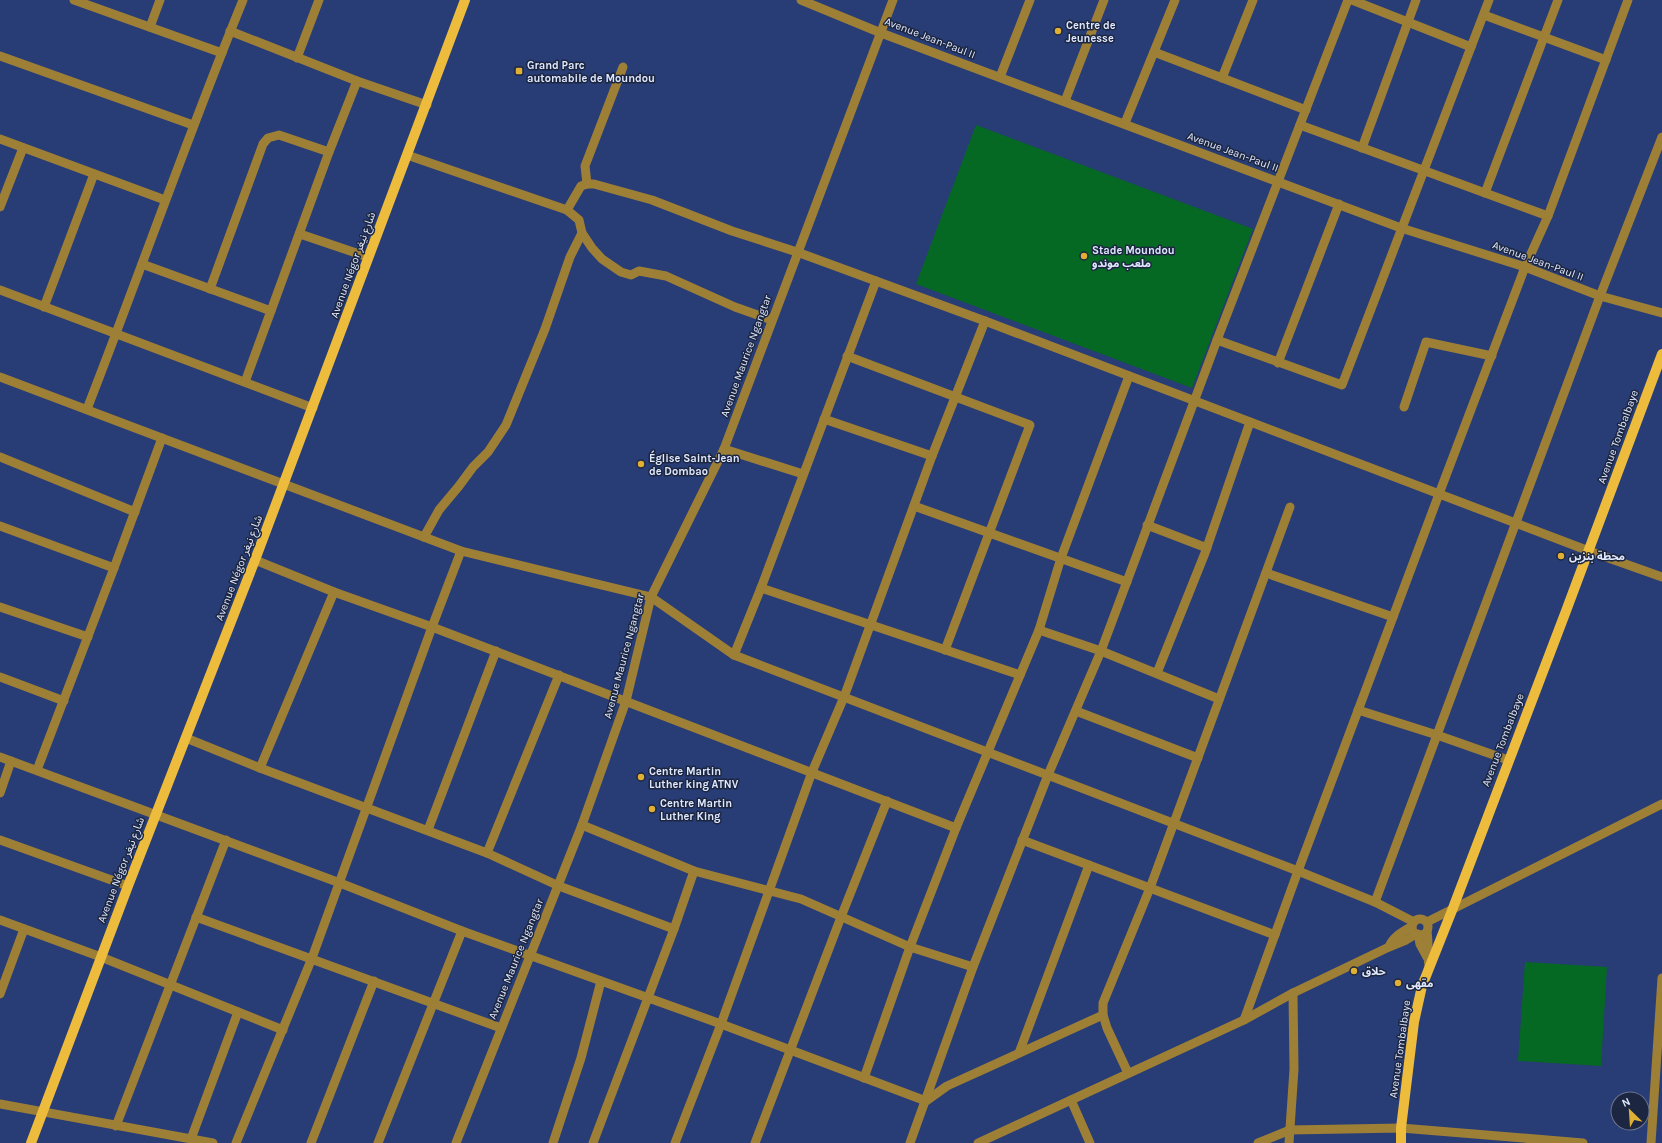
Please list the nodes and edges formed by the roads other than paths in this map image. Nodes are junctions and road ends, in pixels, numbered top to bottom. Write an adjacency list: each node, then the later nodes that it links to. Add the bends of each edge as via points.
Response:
1 (160, 0): 20 (street)
2 (243, 0): 21 (street)
3 (319, 0): 28 (street)
4 (465, 0): 35 (main road, Avenue Négor شارع نيغر)
5 (801, 0): 22 (street, Avenue Jean-Paul II)
6 (893, 0): 22 (street, Avenue Maurice Ngangtar)
7 (1030, 0): 31 (street)
8 (1104, 0): 34 (street)
9 (1175, 0): 25 (street)
10 (1253, 0): 32 (street)
11 (1348, 0): 36 (street)
12 (1352, 0): 19 (street)
13 (1416, 0): 19 (street)
14 (1489, 0): 18 (street)
15 (1558, 0): 23 (street)
16 (1628, 0): 29 (street)
17 (77, 1): 20 (street)
18 (1484, 15): 23 (street); 24 (street)
19 (1408, 22): 24 (street); 43 (street)
20 (150, 26): 26 (street)
21 (230, 31): 26 (street); 28 (street)
22 (881, 33): 31 (street, Avenue Jean-Paul II); 59 (street, Avenue Maurice Ngangtar)
23 (1543, 38): 29 (street); 50 (street)
24 (1471, 47): 46 (street)
25 (1154, 52): 32 (street); 37 (street)
26 (222, 53): 39 (street)
27 (0, 56): 39 (street)
28 (297, 58): 33 (street)
29 (1606, 60): 55 (street)
30 (623, 67): 49 (street, via 585,166)
31 (1000, 77): 34 (street, Avenue Jean-Paul II)
32 (1222, 78): 36 (street)
33 (357, 81): 35 (street); 44 (street)
34 (1065, 101): 37 (street, Avenue Jean-Paul II)
35 (427, 105): 45 (main road, Avenue Négor شارع نيغر)
36 (1306, 110): 38 (street)
37 (1125, 123): 48 (street, Avenue Jean-Paul II)
38 (1300, 125): 43 (street); 48 (street)
39 (193, 126): 51 (street)
40 (1662, 137): 66 (street)
41 (0, 139): 42 (street)
42 (23, 148): 47 (street); 53 (street)
43 (1362, 148): 46 (street)
44 (329, 152): 58 (street); 64 (street, via 279,135 268,138 263,144)
45 (407, 154): 54 (street); 60 (main road, Avenue Négor شارع نيغر)
46 (1424, 170): 50 (street); 56 (street)
47 (94, 174): 51 (street); 67 (street)
48 (1279, 181): 52 (street, Avenue Jean-Paul II); 73 (street)
49 (587, 184): 54 (street, via 581,186); 59 (street, via 652,200 732,231)
50 (1485, 193): 55 (street)
51 (165, 200): 61 (street)
52 (1339, 204): 56 (street, Avenue Jean-Paul II); 77 (street)
53 (0, 207)
54 (567, 210): 57 (street, via 579,220)
55 (1548, 216): 62 (street)
56 (1401, 228): 62 (street, Avenue Jean-Paul II); 77 (street, via 1342,385)
57 (582, 233): 70 (street, via 602,259 621,272 631,275 639,271 666,276 735,307); 102 (street, via 506,424 488,452 439,510)
58 (300, 234): 60 (street); 68 (street)
59 (797, 252): 63 (street); 70 (street, Avenue Maurice Ngangtar)
60 (368, 257): 84 (main road, Avenue Négor شارع نيغر)
61 (142, 264): 64 (street); 72 (street)
62 (1525, 267): 66 (street, Avenue Jean-Paul II); 76 (street)
63 (876, 281): 71 (street); 75 (street)
64 (210, 289): 68 (street)
65 (0, 290): 67 (street)
66 (1600, 296): 69 (street, Avenue Jean-Paul II); 98 (street)
67 (44, 307): 72 (street)
68 (271, 311): 80 (street)
69 (1662, 313)
70 (772, 320): 89 (street, Avenue Maurice Ngangtar)
71 (985, 321): 78 (street); 81 (street)
72 (116, 334): 80 (street); 85 (street)
73 (1217, 340): 77 (street); 82 (street)
74 (1662, 354): 105 (main road, Avenue Tombalbaye)
75 (847, 356): 81 (street); 86 (street)
76 (1492, 356): 83 (street, via 1426,342); 94 (street)
77 (1278, 362)
78 (1129, 376): 82 (street); 106 (street)
79 (0, 377): 85 (street)
80 (245, 382): 84 (street)
81 (956, 396): 90 (street); 101 (street, via 1030,425)
82 (1194, 401): 87 (street); 99 (street)
83 (1404, 407)
84 (313, 408): 93 (main road, Avenue Négor شارع نيغر)
85 (87, 409): 88 (street)
86 (824, 419): 90 (street); 92 (street)
87 (1250, 422): 94 (street); 103 (street)
88 (162, 438): 93 (street); 97 (street)
89 (724, 449): 92 (street); 114 (street, Avenue Maurice Ngangtar)
90 (932, 456): 95 (street)
91 (0, 457): 97 (street)
92 (804, 474): 112 (street)
93 (284, 484): 102 (street); 107 (main road, Avenue Négor شارع نيغر)
94 (1439, 494): 98 (street); 116 (street)
95 (914, 506): 101 (street); 117 (street)
96 (1290, 507): 109 (street)
97 (134, 512): 108 (street)
98 (1516, 523): 105 (street); 135 (street)
99 (1148, 525): 103 (street); 111 (street)
100 (0, 526): 108 (street)
101 (990, 532): 106 (street); 121 (street)
102 (424, 537): 104 (street)
103 (1207, 548): 125 (street)
104 (461, 551): 114 (street); 118 (street)
105 (1588, 551): 110 (street); 140 (main road, Avenue Tombalbaye)
106 (1061, 558): 111 (street); 119 (street)
107 (256, 560): 113 (street); 136 (main road, Avenue Négor شارع نيغر)
108 (114, 568): 120 (street)
109 (1266, 573): 116 (street); 130 (street)
110 (1662, 577)
111 (1127, 582): 123 (street)
112 (761, 588): 117 (street); 124 (street)
113 (334, 592): 118 (street); 142 (street)
114 (651, 597): 124 (street); 132 (street, Avenue Maurice Ngangtar)
115 (0, 607): 120 (street)
116 (1393, 617): 133 (street)
117 (870, 626): 121 (street); 129 (street)
118 (432, 627): 122 (street); 149 (street)
119 (1039, 630): 123 (street); 126 (street)
120 (88, 637): 131 (street)
121 (945, 650): 126 (street)
122 (496, 651): 127 (street); 154 (street)
123 (1101, 651): 125 (street); 134 (street)
124 (734, 655): 129 (street)
125 (1157, 673): 130 (street)
126 (1020, 675): 137 (street)
127 (559, 676): 132 (street); 158 (street)
128 (0, 677): 131 (street)
129 (844, 697): 137 (street); 144 (street)
130 (1219, 699): 139 (street)
131 (64, 700): 143 (street)
132 (626, 701): 144 (street); 152 (street, Avenue Maurice Ngangtar)
133 (1358, 710): 135 (street); 161 (street)
134 (1076, 711): 139 (street); 145 (street)
135 (1437, 734): 140 (street); 167 (street)
136 (186, 738): 142 (street); 150 (main road, Avenue Négor شارع نيغر)
137 (988, 752): 145 (street); 153 (street)
138 (0, 757): 141 (street)
139 (1198, 758): 151 (street)
140 (1508, 760): 168 (main road, Avenue Tombalbaye)
141 (11, 761): 143 (street); 146 (street)
142 (260, 768): 149 (street)
143 (37, 770): 150 (street)
144 (812, 772): 147 (street); 166 (street)
145 (1048, 775): 151 (street); 157 (street)
146 (0, 793)
147 (887, 801): 153 (street); 170 (street)
148 (1662, 804): 168 (street)
149 (367, 807): 154 (street); 162 (street)
150 (156, 814): 156 (street); 163 (main road, Avenue Négor شارع نيغر)
151 (1174, 823): 161 (street); 165 (street)
152 (582, 825): 160 (street); 164 (street, Avenue Maurice Ngangtar)
153 (956, 828): 178 (street)
154 (428, 830): 158 (street)
155 (0, 840): 163 (street)
156 (226, 840): 162 (street); 169 (street)
157 (1022, 840): 159 (street); 183 (street)
158 (487, 853): 164 (street)
159 (1089, 865): 165 (street); 199 (street)
160 (694, 871): 166 (street); 174 (street)
161 (1298, 871): 167 (street); 177 (street)
162 (340, 883): 176 (street); 181 (street)
163 (128, 886): 180 (main road, Avenue Négor شارع نيغر)
164 (558, 886): 174 (street); 179 (street, Avenue Maurice Ngangtar)
165 (1150, 888): 177 (street); 193 (street, via 1103,1003)
166 (768, 891): 170 (street, via 801,899); 195 (street)
167 (1375, 902): 175 (street)
168 (1453, 908): 172 (street); 182 (main road, Avenue Tombalbaye)
169 (196, 917): 181 (street); 187 (street)
170 (841, 917): 178 (street); 198 (street)
171 (0, 920): 173 (street)
172 (1427, 922): 175 (street, via 1429,926); 175 (street, via 1420,918)
173 (24, 929): 180 (street); 189 (street)
174 (674, 929): 190 (street)
175 (1417, 929): 182 (street, via 1429,941); 188 (street, via 1406,940)
176 (462, 931): 179 (street); 191 (street)
177 (1275, 935): 194 (street)
178 (910, 947): 183 (street); 201 (street)
179 (530, 956): 186 (street); 196 (street, Avenue Maurice Ngangtar)
180 (101, 957): 187 (street); 205 (main road, Avenue Négor شارع نيغر)
181 (312, 958): 185 (street); 197 (street)
182 (1428, 962): 207 (main road, Avenue Tombalbaye, via 1414,1022)
183 (973, 967): 203 (street)
184 (1662, 978): 227 (street)
185 (374, 981): 191 (street); 213 (street)
186 (601, 982): 190 (street); 216 (street, via 581,1058)
187 (169, 984): 192 (street); 206 (street)
188 (1293, 993): 194 (street); 208 (street, via 1294,1062)
189 (0, 994)
190 (648, 998): 195 (street); 217 (street)
191 (432, 1002): 196 (street); 214 (street)
192 (238, 1012): 197 (street); 209 (street)
193 (1102, 1015): 199 (street); 200 (street)
194 (1244, 1020): 200 (street)
195 (721, 1024): 198 (street); 218 (street)
196 (501, 1028): 215 (street, Avenue Maurice Ngangtar)
197 (283, 1030): 212 (street)
198 (791, 1051): 201 (street); 219 (street)
199 (1019, 1054): 203 (street, via 947,1086)
200 (1128, 1073): 202 (street)
201 (864, 1078): 203 (street)
202 (1071, 1100): 221 (street); 222 (street)
203 (926, 1101): 220 (street)
204 (0, 1104): 205 (street)
205 (42, 1113): 206 (street); 210 (main road, Avenue Négor شارع نيغر)
206 (116, 1126): 209 (street)
207 (1401, 1128): 208 (street); 225 (main road, Avenue Tombalbaye); 226 (street)
208 (1290, 1130): 223 (street); 224 (street)
209 (191, 1139): 211 (street)
210 (31, 1143)
211 (214, 1143)
212 (236, 1143)
213 (311, 1143)
214 (378, 1143)
215 (456, 1143)
216 (553, 1143)
217 (593, 1143)
218 (675, 1143)
219 (755, 1143)
220 (910, 1143)
221 (978, 1143)
222 (1090, 1143)
223 (1258, 1143)
224 (1289, 1143)
225 (1401, 1143)
226 (1583, 1143)
227 (1650, 1143)

